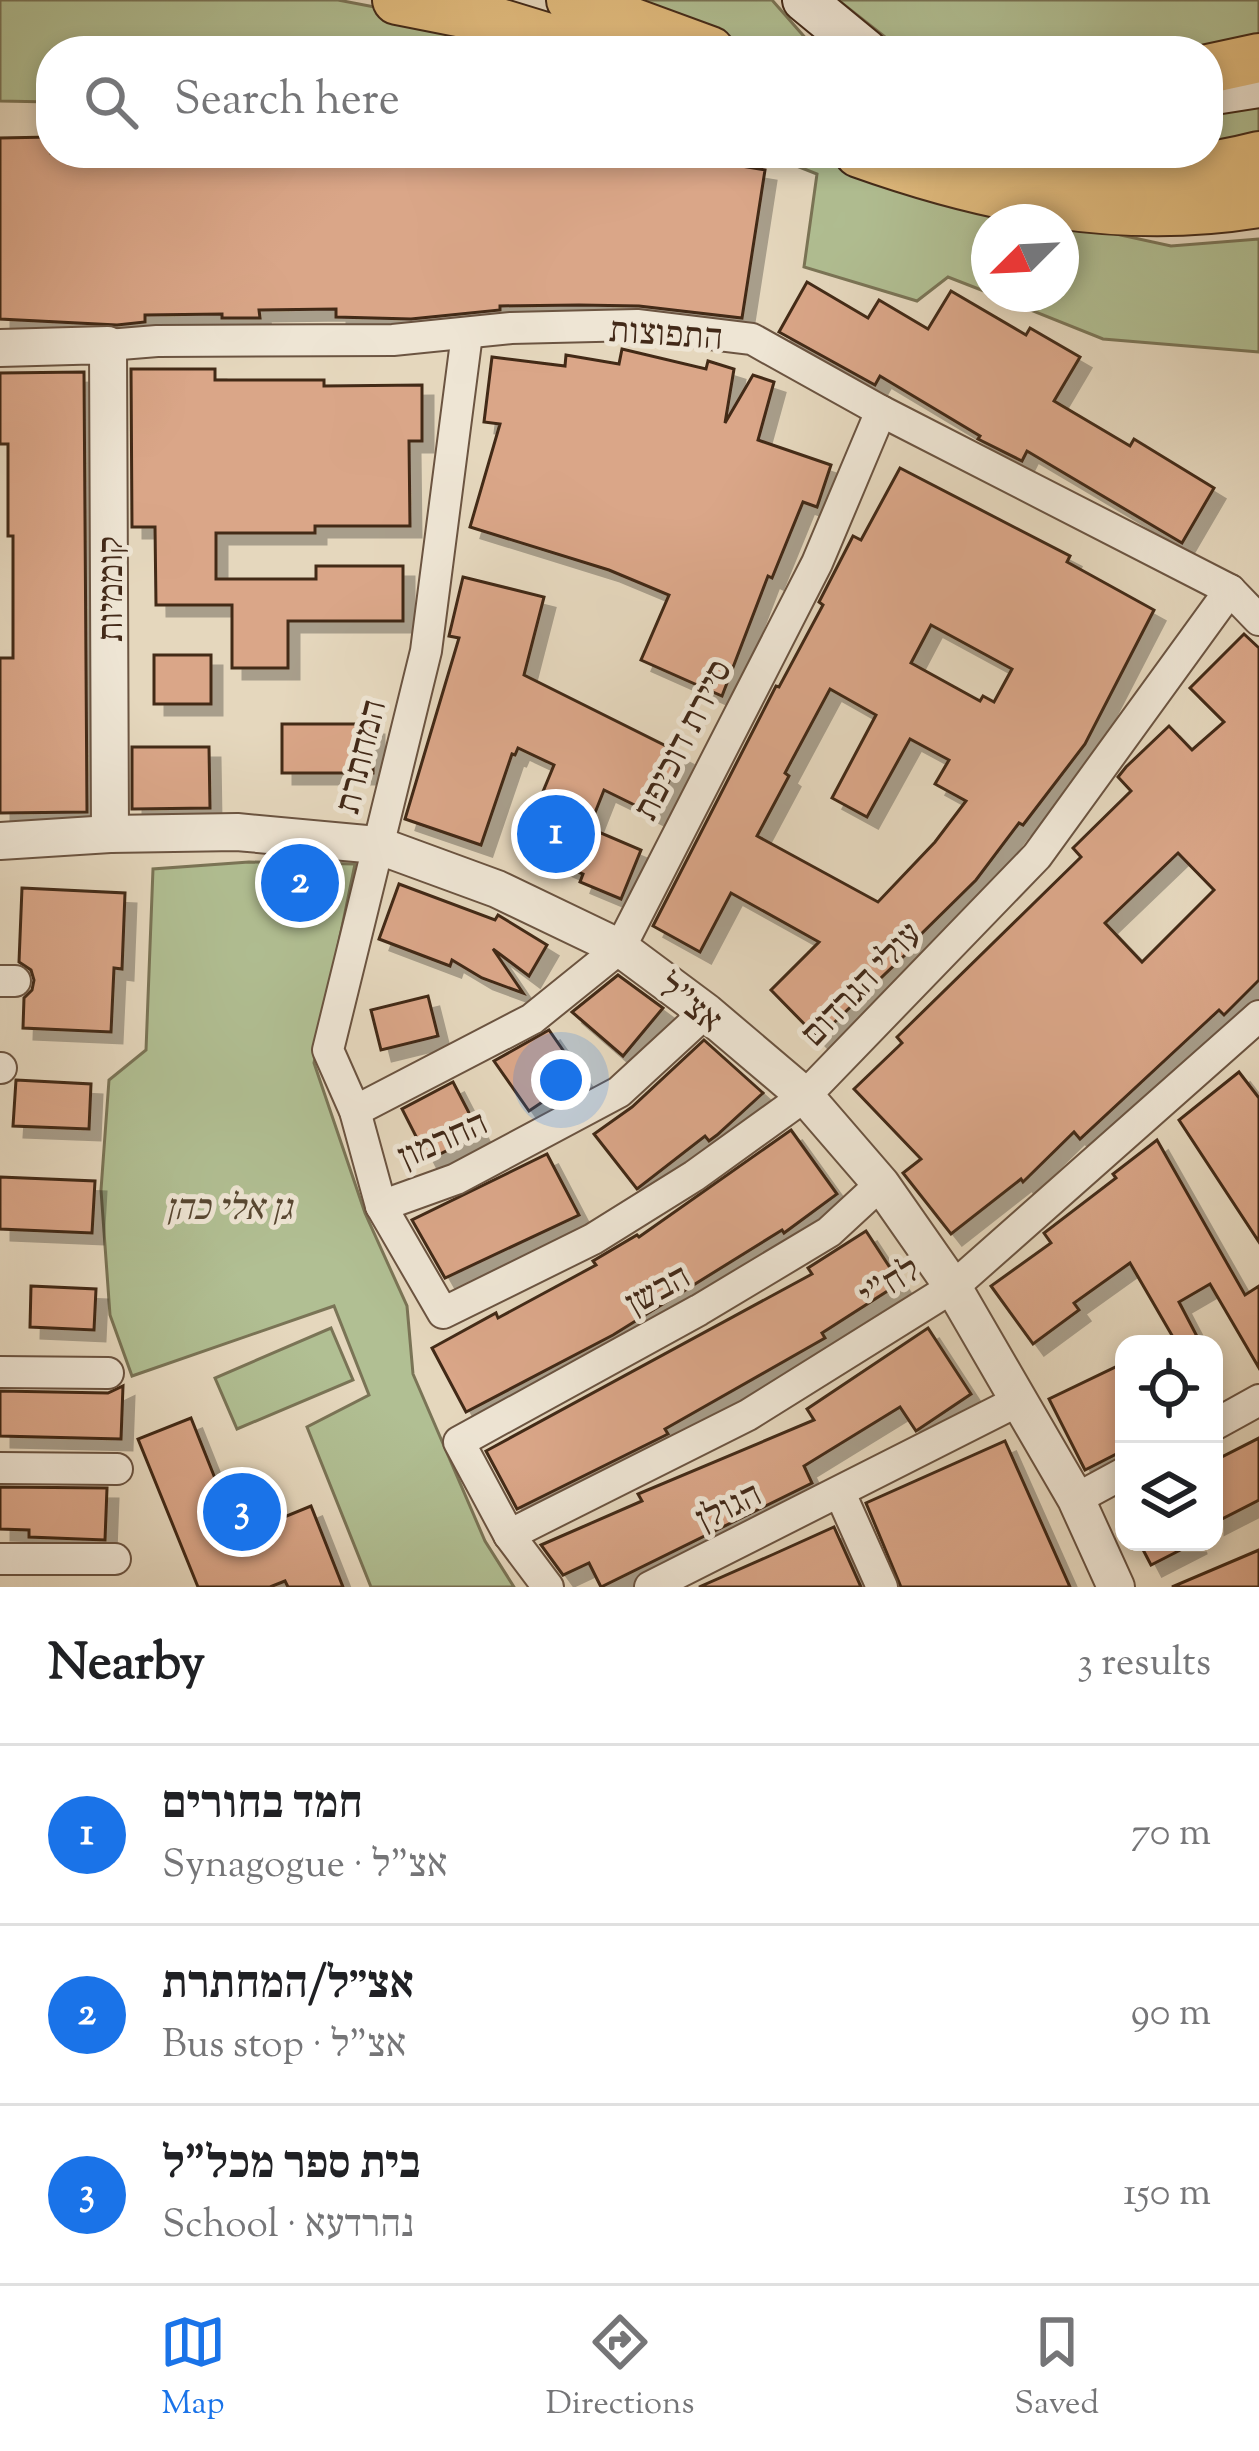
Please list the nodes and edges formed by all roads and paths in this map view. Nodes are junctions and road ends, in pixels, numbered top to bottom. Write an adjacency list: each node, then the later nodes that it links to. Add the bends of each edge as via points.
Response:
1 (397, 0): 4 (highway)
2 (571, 0): 5 (highway)
3 (804, 0): 6 (main road)
4 (542, 36)
5 (669, 36)
6 (848, 36)
7 (1259, 58): 8 (highway)
8 (1223, 66)
9 (1259, 86): 10 (main road)
10 (1223, 92)
11 (1259, 156): 12 (highway)
12 (1223, 163)
13 (901, 168): 16 (highway, via 1042,204 1174,211)
14 (1046, 168): 15 (highway)
15 (1197, 168)
16 (1259, 203)
17 (467, 334): 18 (street, התפוצות); 20 (street, התפוצות, via 637,325 752,339); 25 (street, המחתרת, via 426,651)
18 (108, 345): 19 (street, התפוצות); 23 (street, קוממיות)
19 (0, 348)
20 (880, 411): 21 (street, התפוצות); 26 (street, סיירת דוכיפת, via 818,562)
21 (1230, 590): 22 (street, התפוצות); 29 (street, עולי הגרדום, via 1037,856)
22 (1259, 620)
23 (110, 834): 24 (street, אצ"ל); 25 (street, אצ"ל, via 237,832)
24 (0, 841)
25 (377, 845): 26 (street, אצ"ל, via 497,889); 30 (street, המחתרת, via 328,1050)
26 (620, 948): 27 (street, אצ"ל); 30 (street, סיירת דוכיפת, via 532,1019)
27 (706, 1012): 29 (street, אצ"ל); 32 (street, החרמון, via 619,1092 456,1179)
28 (1259, 1016): 33 (street, לח"י)
29 (805, 1096): 31 (street, אצ"ל); 34 (street, עולי הגרדום, via 593,1239)
30 (355, 1111): 32 (street, המחתרת)
31 (881, 1184): 33 (street, אצ"ל); 45 (street, הבשן, via 829,1232 459,1442)
32 (381, 1206): 34 (street, המחתרת)
33 (953, 1287): 38 (street, אצ"ל); 45 (street, לח"י, via 748,1415)
34 (443, 1312)
35 (0, 1372): 36 (street)
36 (108, 1372)
37 (1259, 1400): 39 (street)
38 (1018, 1401): 43 (street, הגולן); 44 (street, אצ"ל)
39 (1223, 1420)
40 (0, 1468): 41 (street)
41 (117, 1468)
42 (1115, 1478): 44 (street)
43 (840, 1493): 49 (street, הגולן); 50 (street)
44 (1076, 1499): 51 (street, אצ"ל)
45 (508, 1535): 48 (street)
46 (115, 1558): 47 (street)
47 (0, 1559)
48 (548, 1587)
49 (650, 1587)
50 (881, 1587)
51 (1116, 1587)

